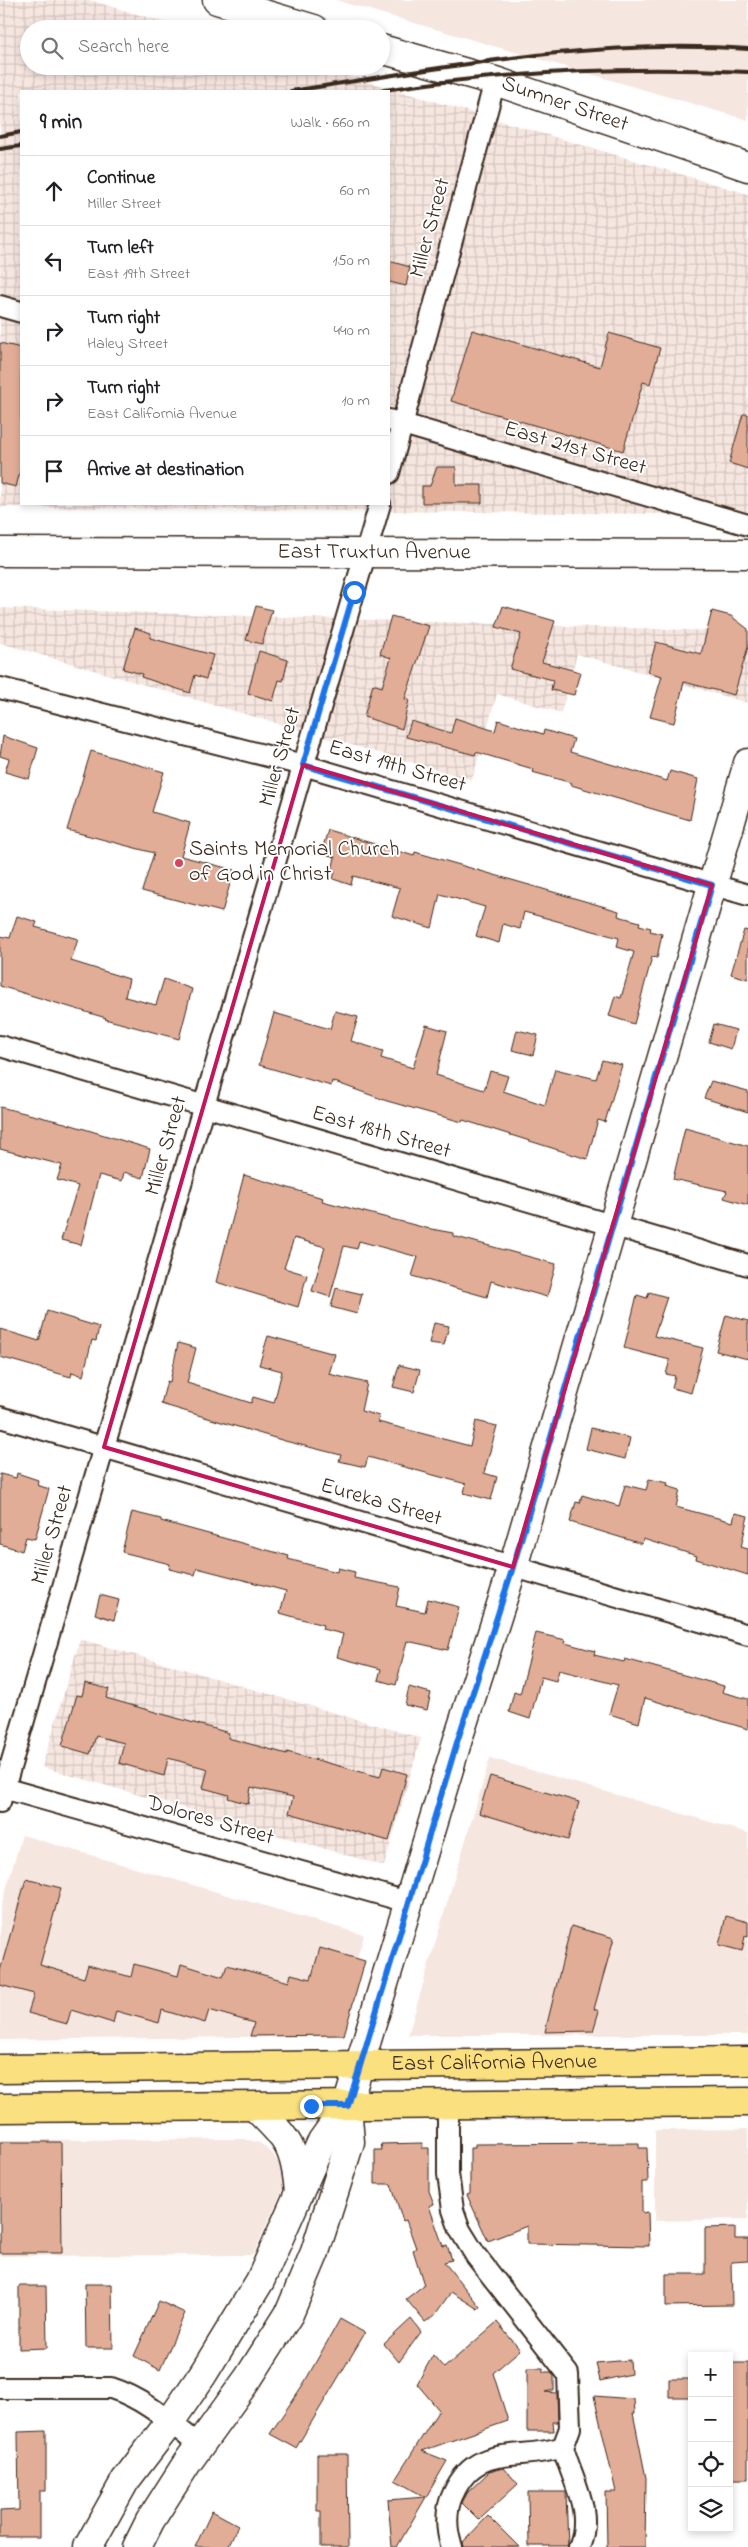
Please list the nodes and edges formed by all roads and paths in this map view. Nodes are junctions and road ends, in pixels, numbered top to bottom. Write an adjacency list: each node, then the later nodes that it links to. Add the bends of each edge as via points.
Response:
1 (217, 0): 2 (street)
2 (284, 20)
3 (390, 52): 4 (street, Sumner Street)
4 (495, 81): 5 (street, Sumner Street); 8 (street, Miller Street)
5 (748, 167)
6 (0, 306): 7 (street)
7 (20, 312)
8 (396, 422): 9 (street, Miller Street); 11 (street, East 21st Street)
9 (390, 466)
10 (380, 505): 13 (street, Miller Street)
11 (748, 525)
12 (0, 552): 13 (street, East Truxtun Avenue)
13 (365, 553): 14 (street, East Truxtun Avenue); 17 (street, Miller Street)
14 (748, 554)
15 (0, 688): 17 (street, East 19th Street)
16 (748, 763): 18 (street)
17 (303, 765): 18 (street, East 19th Street); 21 (street, Miller Street)
18 (712, 885): 19 (street, East 19th Street); 22 (street)
19 (748, 895)
20 (0, 1046): 21 (street, East 18th Street)
21 (203, 1106): 22 (street, East 18th Street); 25 (street, Miller Street)
22 (613, 1226): 23 (street, East 18th Street); 26 (street)
23 (748, 1265)
24 (0, 1417): 25 (street, Eureka Street)
25 (104, 1447): 26 (street, Eureka Street); 28 (street, Miller Street)
26 (513, 1567): 27 (street, Eureka Street); 29 (street)
27 (748, 1635)
28 (1, 1792): 29 (street, Dolores Street)
29 (408, 1902): 31 (street)
30 (748, 2061): 31 (main road, East California Avenue)
31 (360, 2065): 32 (main road, East California Avenue); 35 (street)
32 (0, 2069)
33 (748, 2102): 34 (main road, East California Avenue)
34 (448, 2105): 35 (main road, East California Avenue); 42 (street, via 448,2174 453,2210 460,2230 476,2256 568,2374 570,2428)
35 (348, 2106): 36 (main road, East California Avenue); 38 (street, via 322,2141); 41 (street, via 350,2142 315,2252 289,2314)
36 (255, 2107): 37 (main road, East California Avenue); 38 (street, via 290,2144 297,2164)
37 (0, 2108)
38 (299, 2194): 40 (street, via 260,2281)
39 (0, 2388): 40 (street, via 111,2388 127,2393)
40 (170, 2422): 41 (street); 43 (street, via 125,2481)
41 (200, 2446): 44 (street, via 150,2520)
42 (563, 2447): 45 (street, via 495,2456 468,2469 450,2500 447,2520); 46 (street, via 580,2490 584,2512)
43 (88, 2547)
44 (137, 2547)
45 (452, 2547)
46 (579, 2547)

